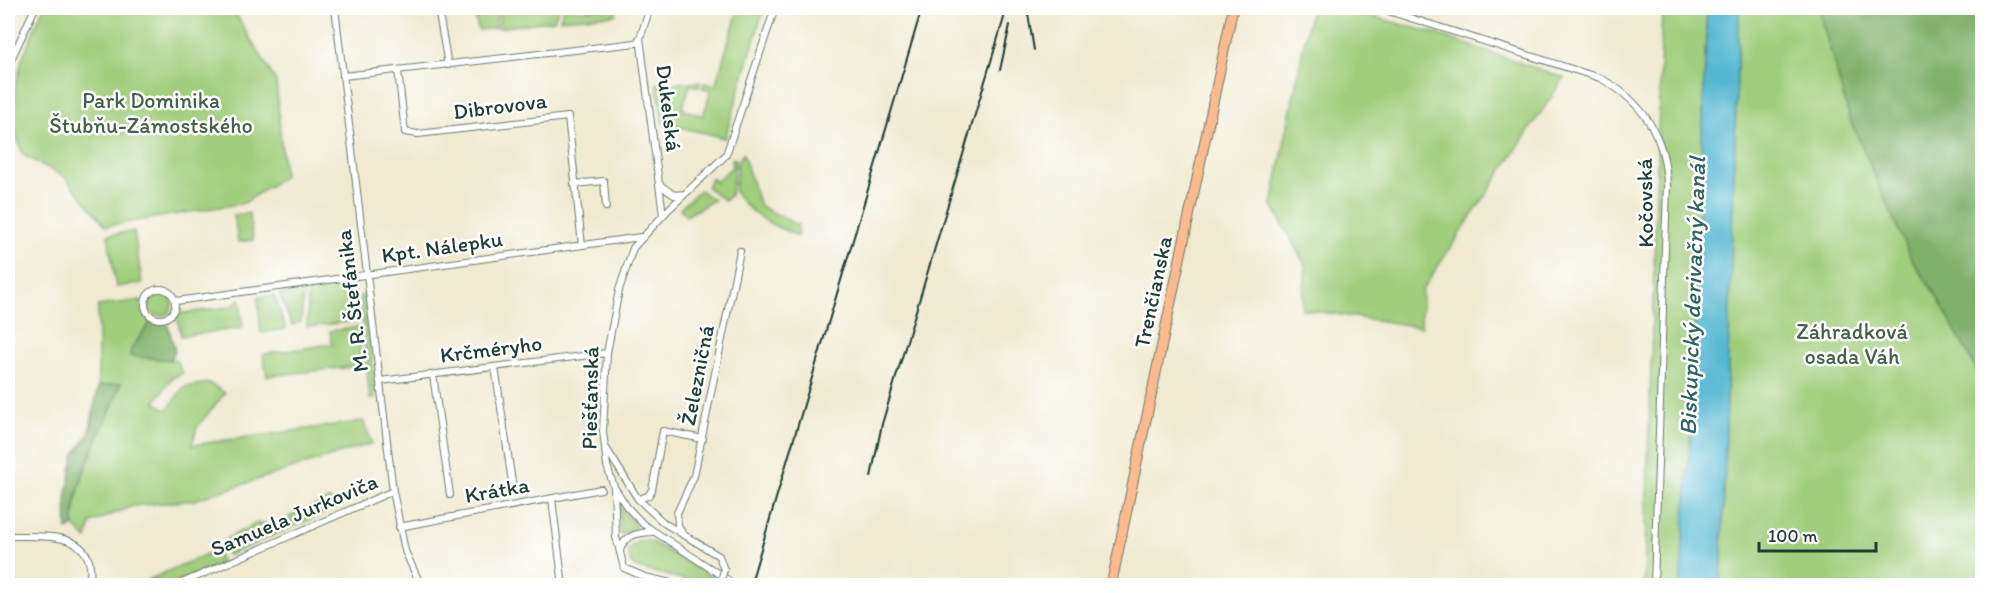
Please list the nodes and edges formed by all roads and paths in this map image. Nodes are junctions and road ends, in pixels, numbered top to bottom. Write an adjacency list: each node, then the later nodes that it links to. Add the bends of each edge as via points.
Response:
1 (35, 8): 10 (street)
2 (335, 8): 12 (street, M. R. Štefánika)
3 (438, 8): 9 (street)
4 (650, 8): 8 (street, Dukelská)
5 (775, 8): 15 (street, Piešťanská, via 726,155)
6 (1233, 8): 48 (main road, Trenčianska)
7 (1379, 8): 49 (street, Kočovská, via 1600,78 1631,99 1657,133 1667,186)
8 (640, 38): 9 (street, Dibrovova, via 636,43); 14 (street, Dukelská)
9 (448, 65): 11 (street, Dibrovova)
10 (8, 66)
11 (398, 70): 12 (street, Dibrovova); 13 (street, Dibrovova, via 405,132 418,134 568,117)
12 (343, 76): 21 (street, M. R. Štefánika)
13 (574, 184): 16 (street, via 604,181); 19 (street, Dibrovova)
14 (660, 185): 15 (street, via 674,195); 17 (street, Dukelská)
15 (684, 194): 17 (street, Piešťanská)
16 (606, 207)
17 (663, 215): 18 (street, Piešťanská)
18 (641, 237): 19 (street, Kpt. Nálepku); 23 (street, Piešťanská, via 624,271)
19 (582, 245): 21 (street, Kpt. Nálepku)
20 (740, 250): 27 (street, Železničná)
21 (368, 277): 22 (street, Kpt. Nálepku); 26 (street, M. R. Štefánika)
22 (176, 301): 22 (street, Kpt. Nálepku, via 170,292 159,289 148,294 145,304 148,313 160,319 171,314)
23 (607, 352): 24 (street, Krčméryho); 28 (street, Piešťanská)
24 (495, 367): 25 (street, Krčméryho); 29 (street)
25 (433, 375): 26 (street, Krčméryho); 33 (street, Krátka)
26 (380, 381): 32 (street, M. R. Štefánika)
27 (703, 439): 34 (street, via 663,430 652,490 648,496); 38 (street, Železničná, via 677,519)
28 (605, 447): 30 (street, Piešťanská); 34 (street)
29 (512, 482)
30 (614, 487): 37 (street, Piešťanská, via 627,507); 40 (street)
31 (601, 489): 35 (street, Krátka)
32 (393, 491): 36 (street, M. R. Štefánika); 43 (street, Samuela Jurkoviča)
33 (450, 495)
34 (638, 498): 38 (street)
35 (552, 499): 36 (street, Krátka); 45 (street)
36 (399, 527): 44 (street, M. R. Štefánika)
37 (653, 532): 40 (street, via 633,535); 41 (street, Piešťanská)
38 (683, 535): 47 (street, bridge, via 719,556 724,570)
39 (8, 536): 42 (street, via 76,542 87,553)
40 (620, 552): 46 (street, via 621,562 629,572)
41 (728, 580)
42 (89, 585)
43 (175, 585)
44 (421, 585)
45 (563, 585)
46 (684, 585)
47 (720, 585)
48 (1111, 585)
49 (1654, 585)

